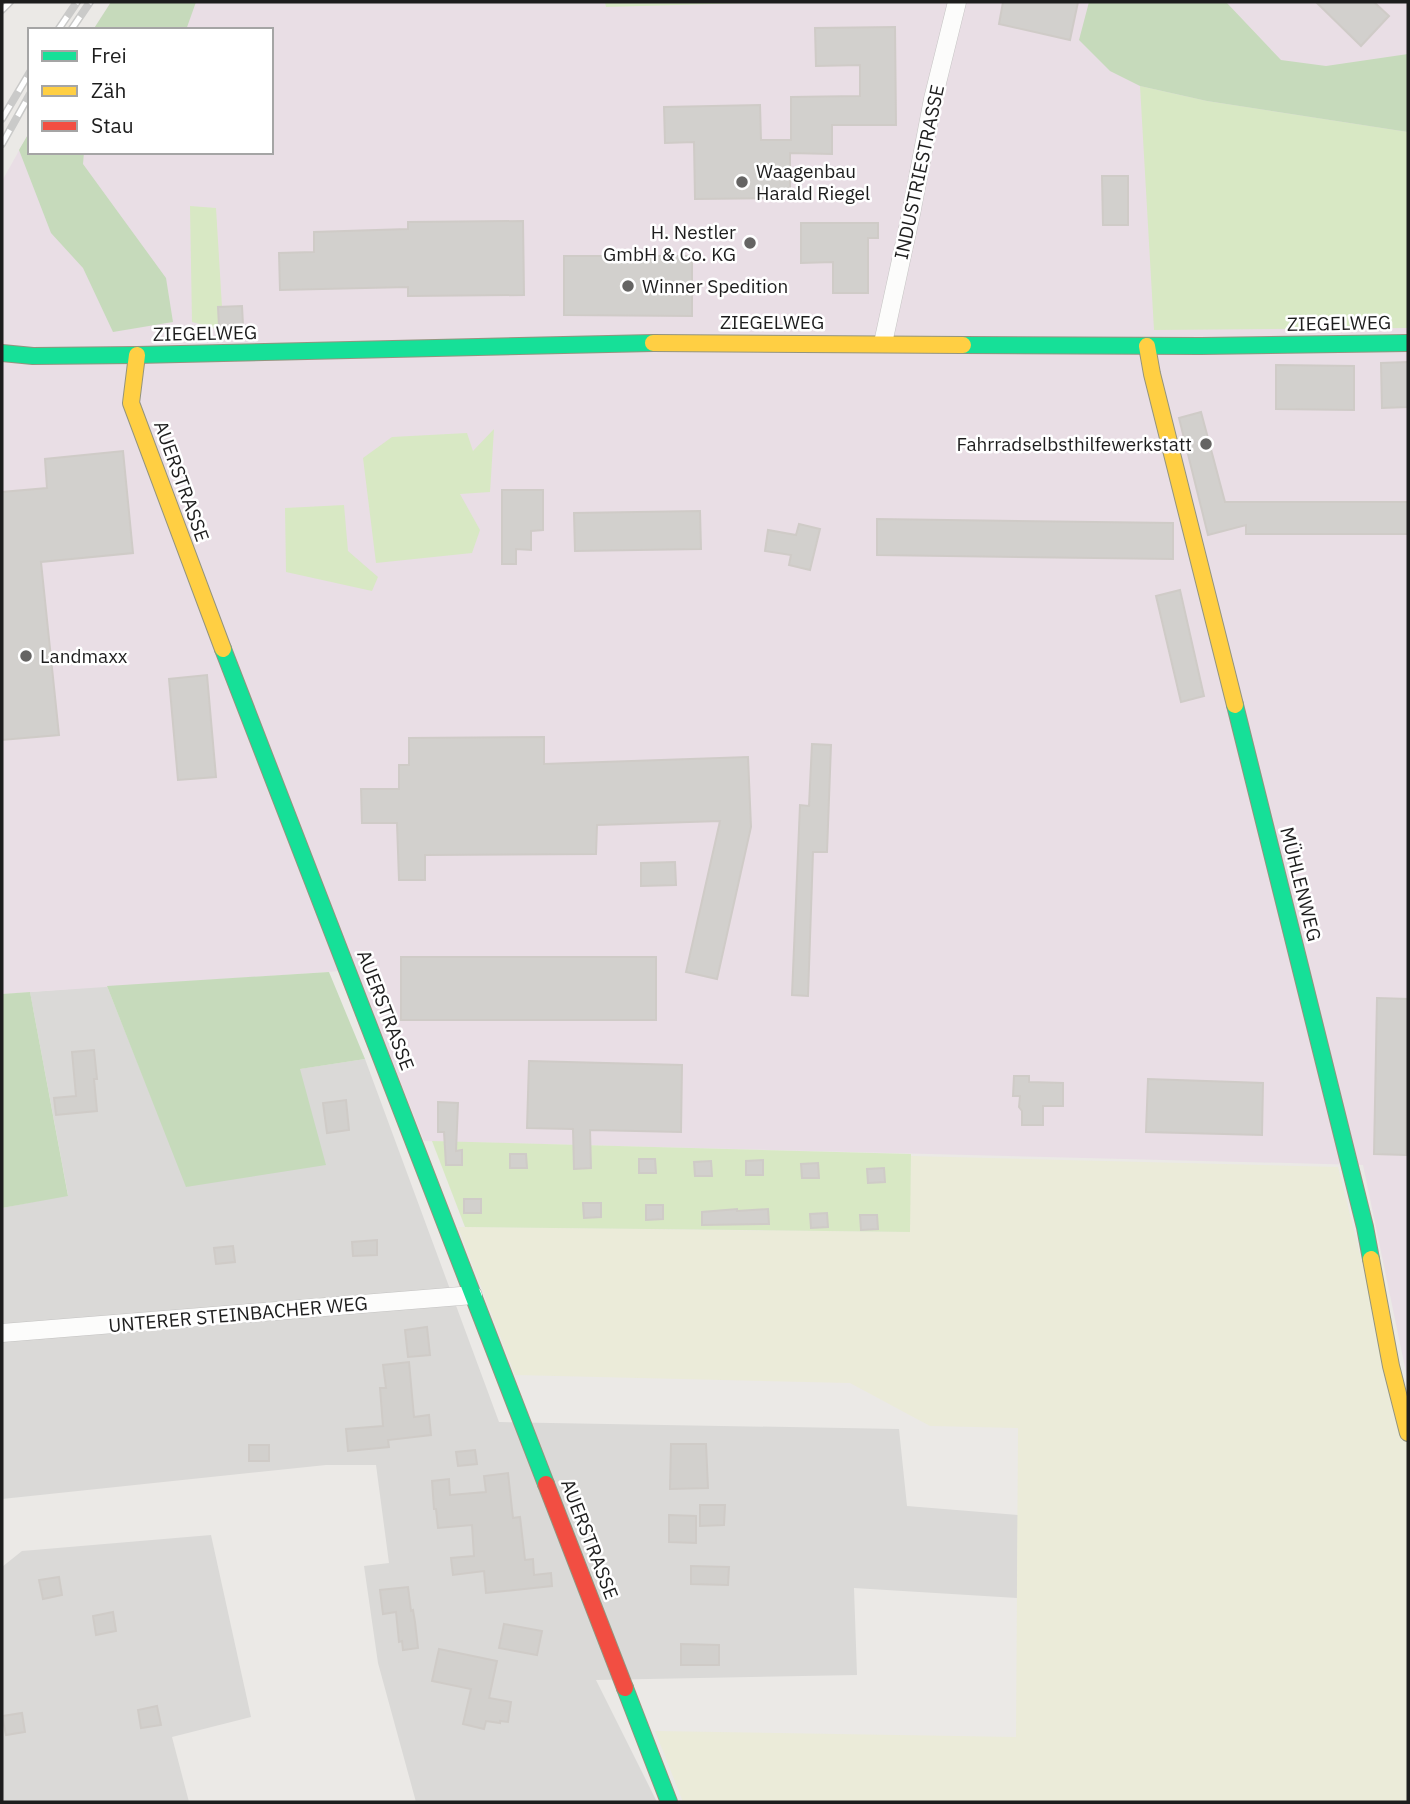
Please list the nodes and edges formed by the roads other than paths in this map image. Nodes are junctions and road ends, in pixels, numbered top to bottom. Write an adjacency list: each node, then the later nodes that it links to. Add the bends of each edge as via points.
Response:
1 (957, 2): 2 (street, INDUSTRIESTRASSE)
2 (883, 343): 4 (street, ZIEGELWEG); 6 (street, ZIEGELWEG, via 644,343)
3 (1408, 343): 4 (street, ZIEGELWEG)
4 (1146, 346): 9 (street, MÜHLENWEG, via 1365,1227)
5 (2, 353): 6 (street)
6 (137, 355): 7 (street, AUERSTRASSE, via 131,403)
7 (473, 1295): 8 (street, UNTERER STEINBACHER WEG); 10 (street, AUERSTRASSE)
8 (2, 1333)
9 (1408, 1433)
10 (669, 1802)

